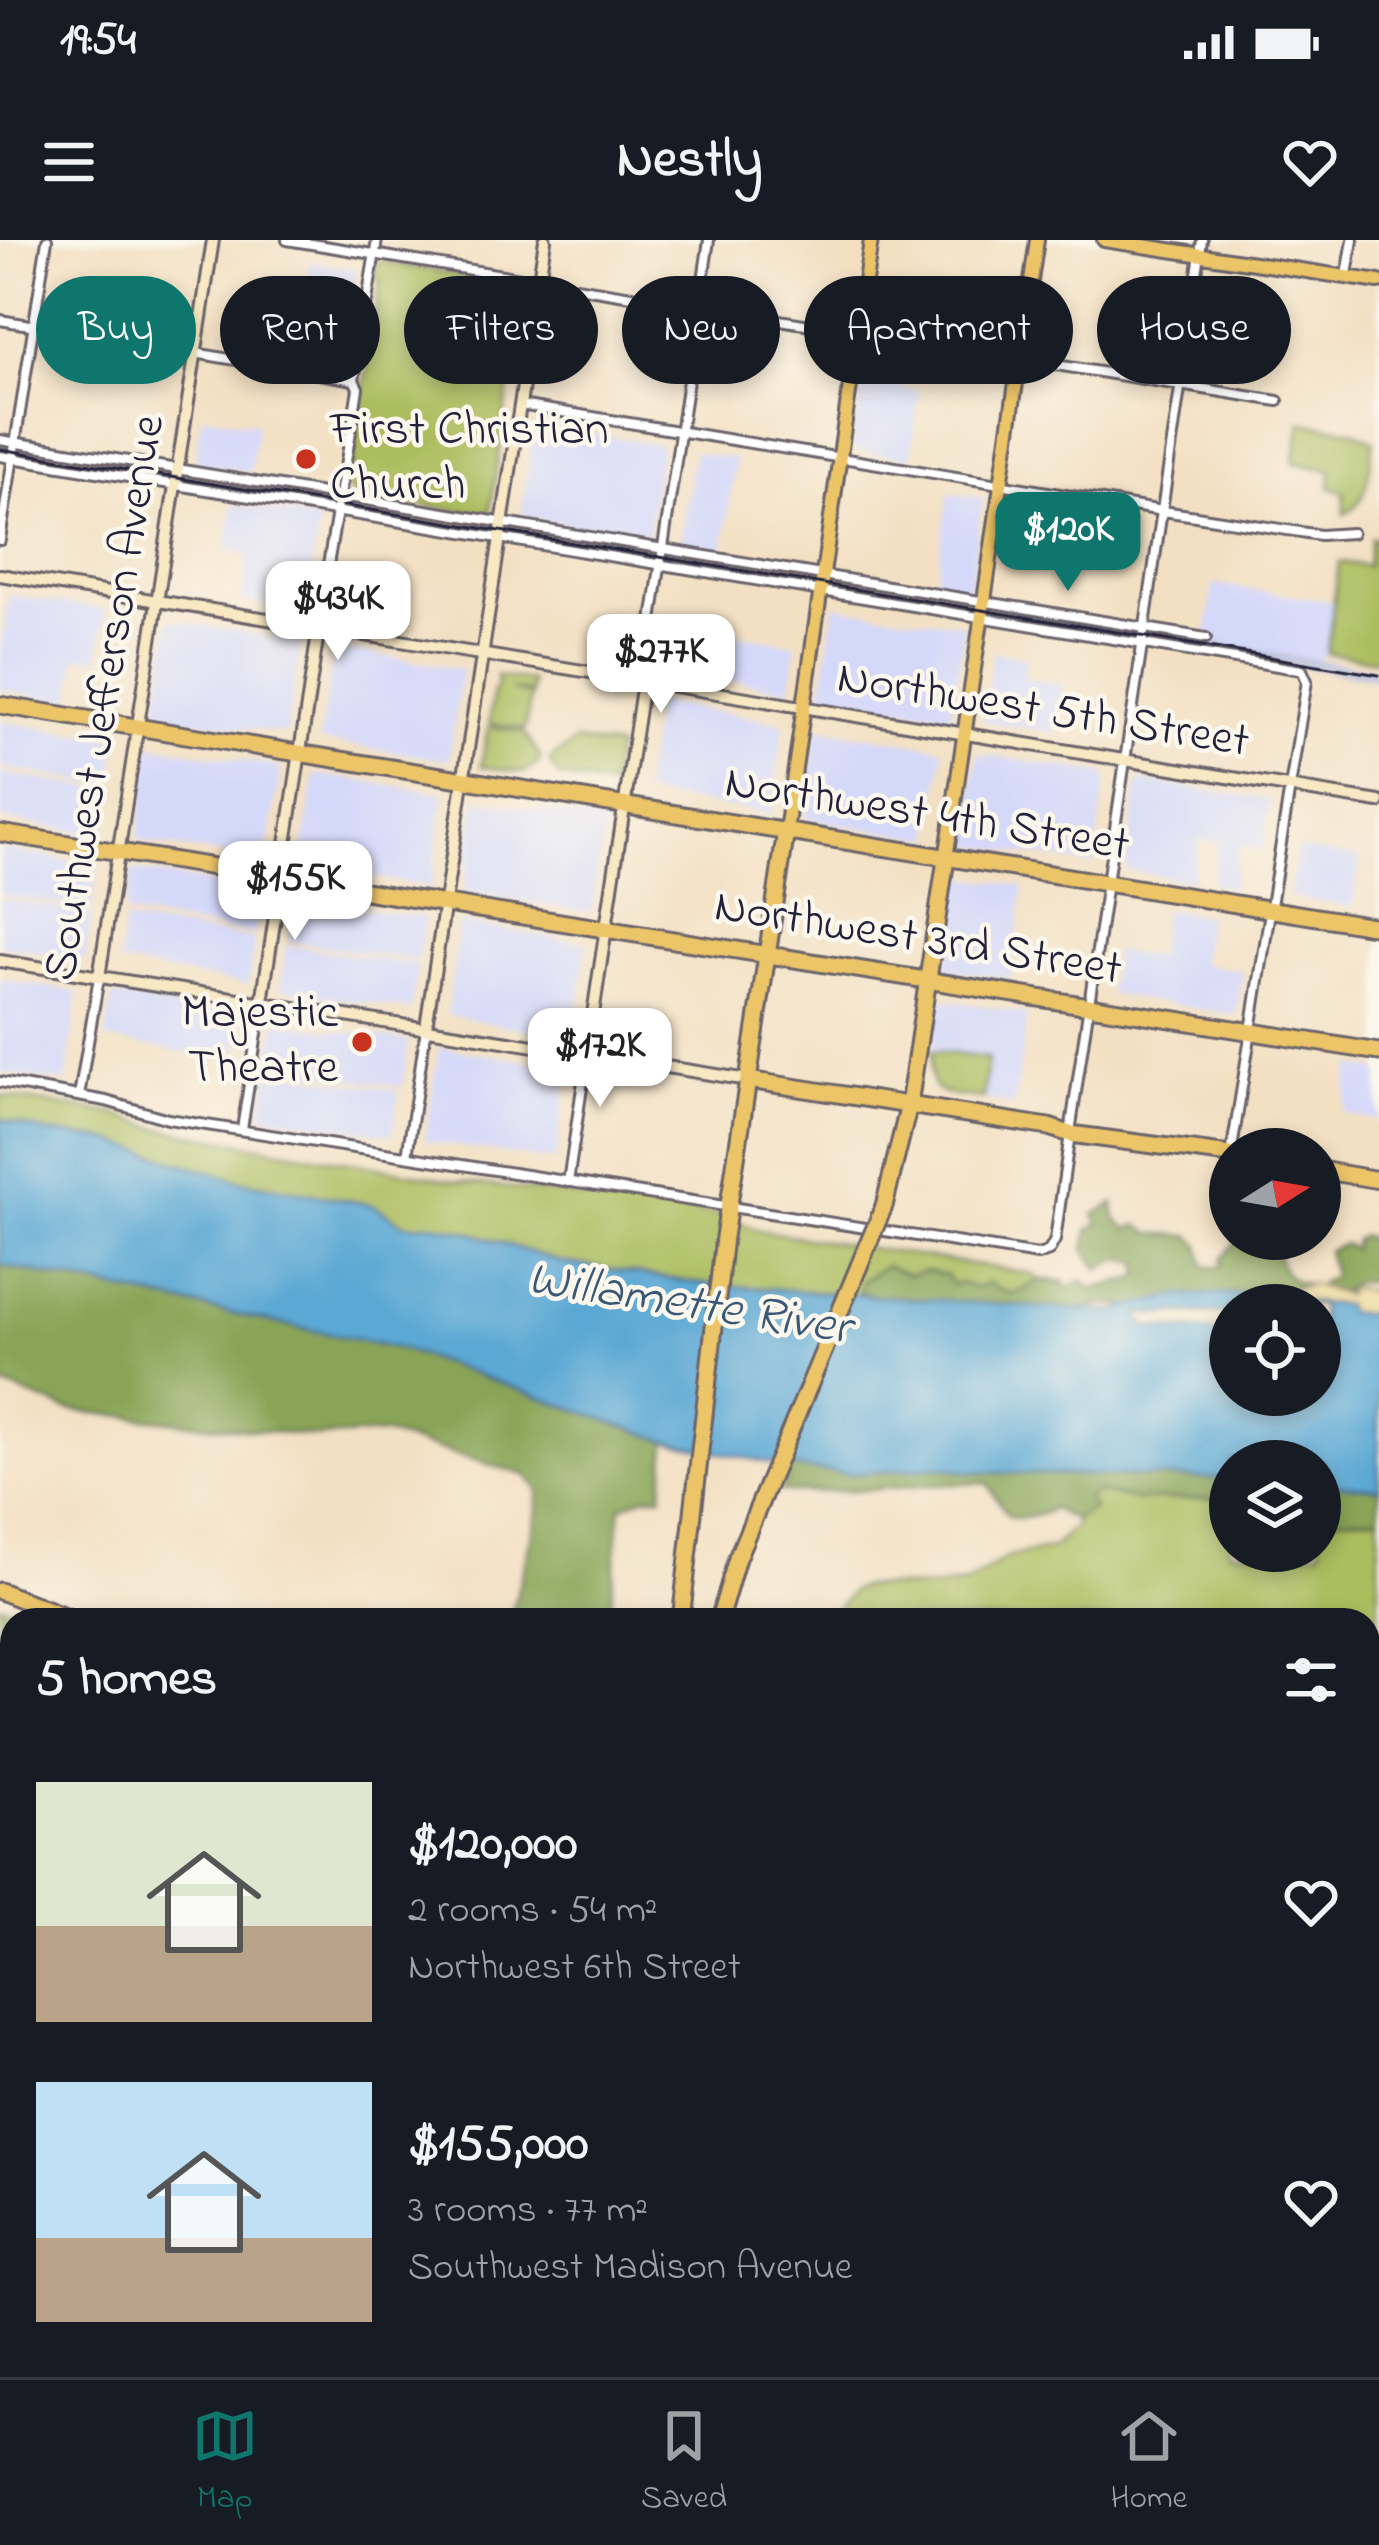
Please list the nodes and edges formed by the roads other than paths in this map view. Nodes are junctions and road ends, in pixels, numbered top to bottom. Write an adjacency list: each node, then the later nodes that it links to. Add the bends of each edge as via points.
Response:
1 (47, 240): 22 (street)
2 (213, 240): 23 (street, Southwest Jefferson Avenue)
3 (287, 240): 12 (street)
4 (377, 240): 12 (street)
5 (545, 240): 16 (street)
6 (709, 240): 17 (street)
7 (871, 240): 18 (main road)
8 (1037, 240): 19 (main road)
9 (1104, 240): 11 (main road)
10 (1352, 240): 13 (street)
11 (1201, 247): 13 (main road)
12 (374, 254): 14 (street); 15 (street)
13 (1347, 275): 20 (main road)
14 (371, 276)
15 (514, 276)
16 (540, 276)
17 (704, 276)
18 (866, 276)
19 (1031, 276)
20 (1379, 281)
21 (0, 320): 22 (street)
22 (34, 326): 36 (street)
23 (196, 347)
24 (190, 384): 40 (street, Southwest Jefferson Avenue)
25 (356, 384): 43 (street)
26 (523, 384): 33 (street)
27 (687, 384): 34 (street)
28 (852, 384): 38 (main road)
29 (1015, 384): 41 (main road)
30 (1183, 384): 45 (street)
31 (1188, 384): 32 (street)
32 (1278, 401)
33 (520, 405): 34 (street); 46 (street)
34 (680, 431): 38 (street); 50 (street)
35 (0, 440): 36 (street)
36 (16, 442): 39 (street); 40 (street)
37 (0, 456): 39 (street)
38 (841, 457): 41 (street); 53 (main road)
39 (13, 458): 42 (street); 49 (street)
40 (178, 468): 42 (street, Southwest Jefferson Avenue); 43 (street)
41 (1001, 483): 45 (street); 56 (main road)
42 (176, 485): 44 (street); 55 (street, Southwest Jefferson Avenue)
43 (342, 498): 44 (street); 46 (street)
44 (338, 510): 48 (street); 58 (street)
45 (1163, 511): 47 (street); 59 (street)
46 (502, 522): 48 (street); 50 (street)
47 (1352, 533)
48 (500, 539): 51 (street); 62 (street)
49 (0, 540)
50 (662, 550): 51 (street); 53 (street)
51 (659, 565): 54 (street); 63 (street)
52 (0, 575): 55 (street, Northwest 5th Street)
53 (824, 575): 54 (main road); 56 (street)
54 (821, 592): 57 (street); 65 (main road)
55 (158, 602): 58 (street, Northwest 5th Street); 66 (street, Southwest Jefferson Avenue)
56 (983, 602): 57 (main road); 59 (street)
57 (981, 617): 61 (street); 67 (main road)
58 (319, 627): 62 (street, Northwest 5th Street); 68 (street)
59 (1146, 629): 60 (street); 61 (street)
60 (1206, 638)
61 (1144, 644): 69 (street); 71 (street, via 1305,673)
62 (483, 656): 63 (street, Northwest 5th Street); 70 (street)
63 (643, 682): 65 (street, Northwest 5th Street); 73 (street)
64 (0, 705): 66 (highway, Northwest 4th Street)
65 (804, 709): 67 (street, Northwest 5th Street); 74 (main road)
66 (139, 727): 68 (highway, Northwest 4th Street); 76 (street, Southwest Jefferson Avenue)
67 (964, 734): 69 (street, Northwest 5th Street); 77 (main road)
68 (301, 753): 70 (highway, Northwest 4th Street); 78 (street)
69 (1126, 760): 71 (street, Northwest 5th Street); 79 (street)
70 (463, 779): 73 (highway, Northwest 4th Street); 80 (street)
71 (1290, 787): 72 (street, Northwest 5th Street); 81 (street)
72 (1379, 802)
73 (624, 805): 74 (highway, Northwest 4th Street); 83 (street)
74 (786, 831): 77 (highway, Northwest 4th Street); 84 (highway)
75 (0, 833): 76 (highway, Northwest 3rd Street)
76 (119, 852): 78 (highway, Northwest 3rd Street); 86 (street, Southwest Jefferson Avenue)
77 (946, 859): 79 (highway, Northwest 4th Street); 87 (highway)
78 (281, 878): 80 (highway, Northwest 3rd Street); 88 (street)
79 (1107, 885): 81 (highway, Northwest 4th Street); 89 (street)
80 (445, 903): 83 (highway, Northwest 3rd Street); 90 (street)
81 (1271, 910): 82 (highway, Northwest 4th Street); 91 (street)
82 (1379, 927)
83 (605, 929): 84 (highway, Northwest 3rd Street); 93 (street)
84 (767, 955): 87 (highway, Northwest 3rd Street); 94 (highway)
85 (0, 961): 86 (street)
86 (99, 977): 88 (street); 96 (street, Southwest Jefferson Avenue)
87 (926, 981): 89 (highway, Northwest 3rd Street); 97 (highway)
88 (262, 1002): 90 (street); 99 (street)
89 (1089, 1005): 91 (highway, Northwest 3rd Street); 100 (street)
90 (426, 1027): 93 (street); 102 (street)
91 (1251, 1031): 92 (highway, Northwest 3rd Street); 98 (street)
92 (1379, 1052)
93 (587, 1054): 94 (street); 105 (street)
94 (748, 1081): 97 (highway); 106 (highway, via 741,1142)
95 (0, 1082): 96 (street)
96 (79, 1096): 99 (street)
97 (909, 1105): 100 (highway); 110 (highway, bridge, via 884,1206)
98 (1235, 1128)
99 (242, 1129): 102 (street)
100 (1071, 1130): 101 (highway); 106 (street, via 1055,1240 1033,1255)
101 (1209, 1149)
102 (406, 1156): 105 (street)
103 (1341, 1174): 104 (highway)
104 (1379, 1180)
105 (568, 1182): 106 (street)
106 (718, 1205): 109 (highway, via 724,1237)
107 (0, 1591): 108 (highway)
108 (44, 1608)
109 (682, 1608)
110 (722, 1608)

